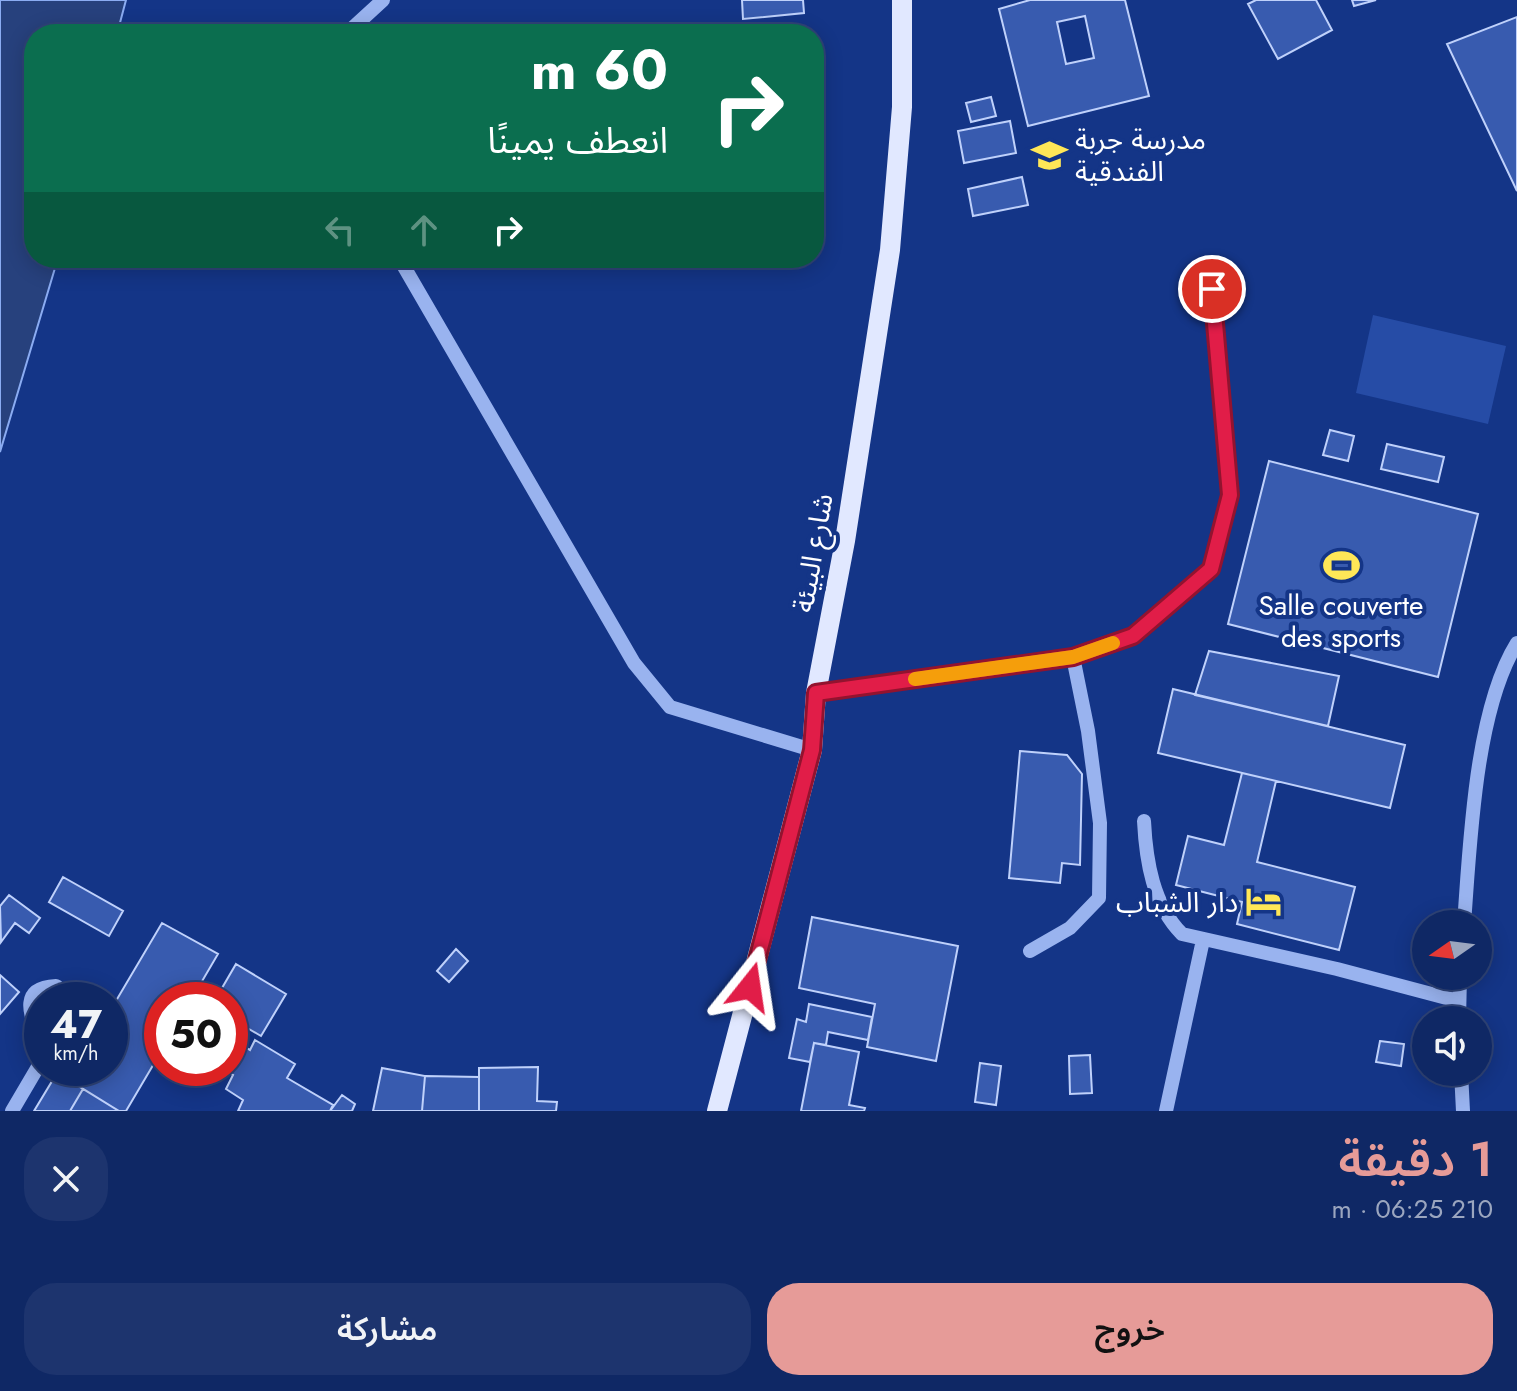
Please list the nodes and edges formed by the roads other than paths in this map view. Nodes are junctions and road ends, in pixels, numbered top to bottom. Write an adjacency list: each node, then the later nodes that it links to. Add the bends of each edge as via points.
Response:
1 (383, 0): 3 (street)
2 (902, 0): 8 (main road, شارع البيئة, via 902,107 890,250)
3 (357, 24)
4 (405, 268): 9 (street, via 634,663 670,707)
5 (1212, 289): 7 (street, via 1230,495 1211,569 1133,636)
6 (1517, 643): 11 (street, via 1491,710 1480,765)
7 (1073, 657): 8 (street); 13 (street, via 1100,823 1099,898 1070,928)
8 (816, 693): 9 (main road, شارع البيئة)
9 (812, 750): 19 (main road, شارع البيئة)
10 (1144, 821): 12 (street, via 1146,854 1168,921 1182,934)
11 (1465, 910)
12 (1203, 940): 15 (street); 21 (street)
13 (1030, 951)
14 (1459, 990): 15 (street)
15 (1458, 1001): 16 (street)
16 (1458, 1006)
17 (27, 1086): 20 (street)
18 (1462, 1086): 22 (street)
19 (719, 1109)
20 (12, 1111)
21 (1166, 1111)
22 (1463, 1111)

